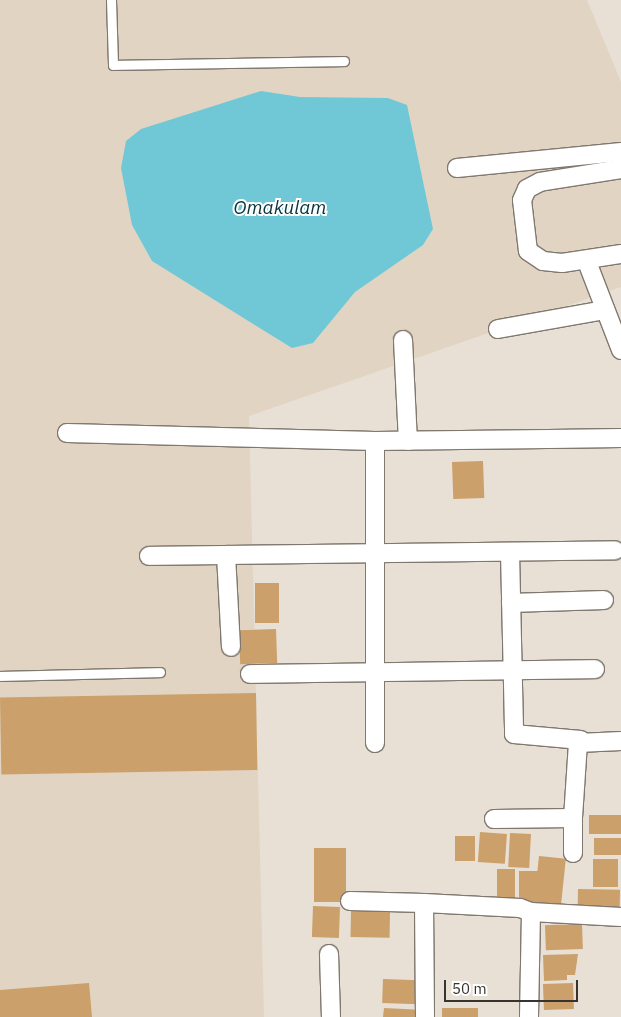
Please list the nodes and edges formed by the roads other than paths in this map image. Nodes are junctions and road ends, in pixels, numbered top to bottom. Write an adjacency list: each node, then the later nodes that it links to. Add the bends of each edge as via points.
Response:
1 (110, 0): 2 (lane, via 113,65)
2 (344, 61)
3 (621, 152): 4 (street)
4 (457, 168)
5 (621, 169): 6 (street, via 540,182 527,189 522,200 528,251 543,260 562,263)
6 (621, 254)
7 (589, 267): 8 (street)
8 (606, 310): 9 (street); 11 (street)
9 (498, 329)
10 (403, 340): 14 (street)
11 (621, 350)
12 (67, 433): 15 (street)
13 (621, 438): 14 (street)
14 (408, 440): 15 (street)
15 (375, 441): 18 (street)
16 (615, 550): 17 (street)
17 (510, 552): 18 (street); 22 (street)
18 (377, 554): 20 (street); 27 (street)
19 (148, 556): 20 (street)
20 (226, 556): 23 (street)
21 (604, 600): 22 (street)
22 (511, 603): 25 (street)
23 (231, 647)
24 (595, 669): 25 (street)
25 (512, 670): 27 (street); 30 (street, via 514,734)
26 (160, 672): 29 (lane)
27 (376, 672): 28 (street); 32 (street)
28 (250, 674)
29 (0, 676)
30 (581, 740): 31 (street); 33 (street, via 578,743)
31 (621, 741)
32 (375, 743)
33 (573, 818): 34 (street); 35 (street)
34 (494, 819)
35 (573, 853)
36 (350, 901): 37 (street)
37 (424, 904): 38 (street, via 520,908); 42 (street)
38 (531, 912): 39 (street); 43 (street)
39 (621, 917)
40 (329, 954): 41 (street)
41 (331, 1017)
42 (425, 1017)
43 (529, 1017)

